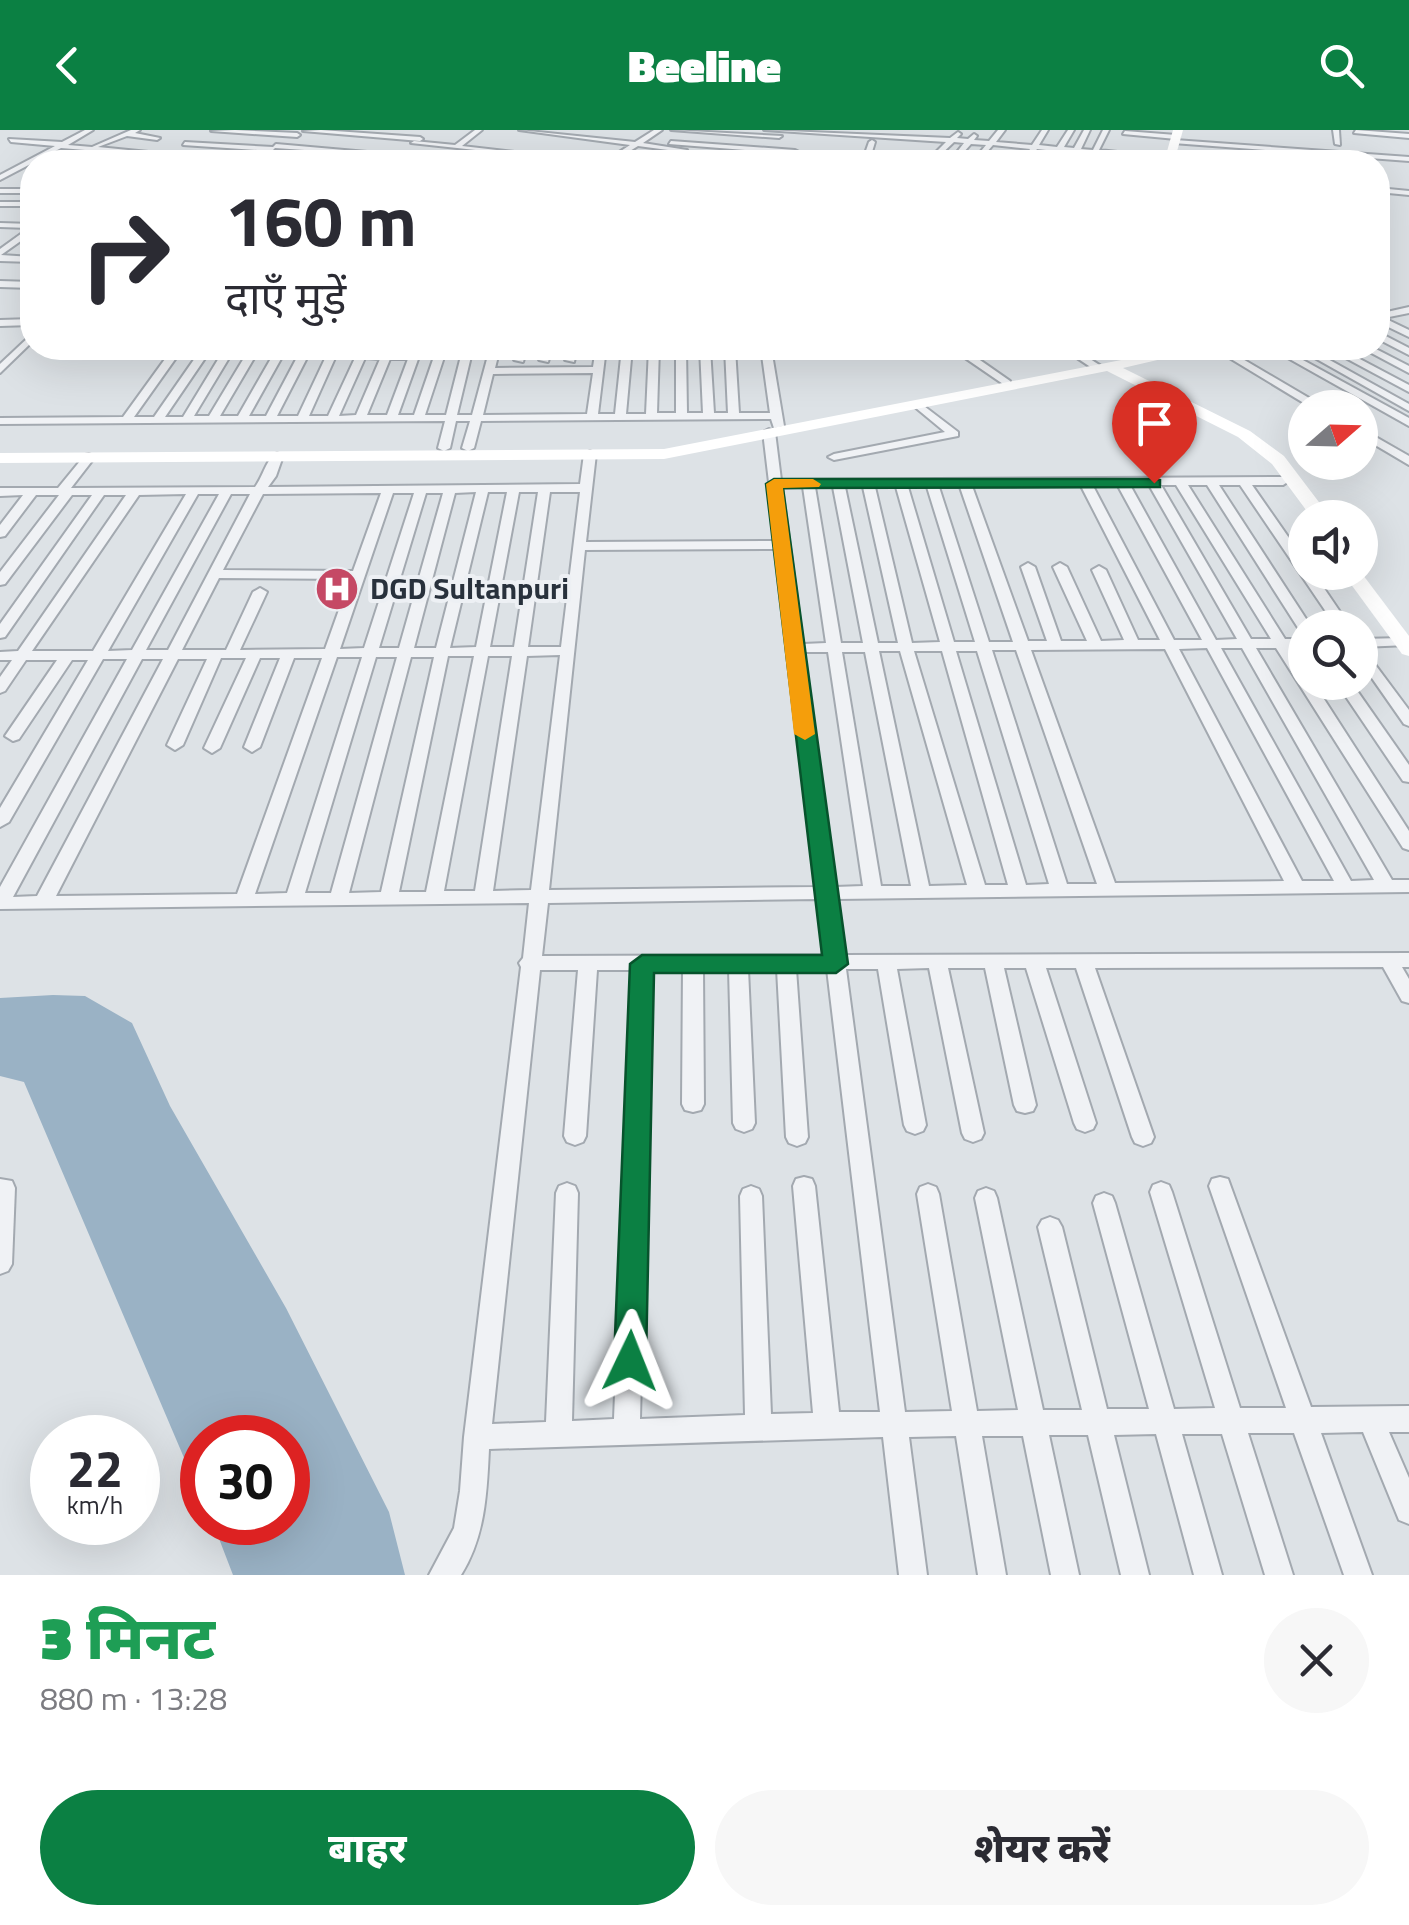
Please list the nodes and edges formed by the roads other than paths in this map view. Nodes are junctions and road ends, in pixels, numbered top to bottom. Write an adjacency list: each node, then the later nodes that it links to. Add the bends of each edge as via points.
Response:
1 (33, 130): 22 (street)
2 (137, 130): 24 (street)
3 (215, 130): 20 (street); 45 (street)
4 (411, 130): 17 (street)
5 (479, 130): 49 (street)
6 (585, 130): 32 (street)
7 (626, 130): 41 (street)
8 (674, 130): 42 (street)
9 (978, 130): 38 (street)
10 (1002, 130): 44 (street)
11 (1024, 130): 51 (street)
12 (1046, 130): 53 (street)
13 (1070, 130): 59 (street)
14 (1336, 130): 46 (street)
15 (536, 131): 18 (street); 25 (street)
16 (1289, 131): 35 (street); 39 (street)
17 (433, 132): 40 (street)
18 (555, 132): 32 (street); 50 (street)
19 (1126, 132): 31 (street)
20 (302, 133): 40 (street); 55 (street)
21 (1356, 133): 27 (street); 52 (street); 84 (street)
22 (24, 134): 23 (street); 37 (street)
23 (83, 134): 28 (street); 48 (street)
24 (126, 134): 33 (street); 54 (street)
25 (522, 134)
26 (958, 134): 29 (street); 36 (street); 38 (street)
27 (1407, 134): 84 (street)
28 (102, 135)
29 (879, 135): 34 (street); 43 (street)
30 (646, 136): 42 (street); 42 (street); 57 (street); 57 (street)
31 (1180, 136): 35 (street)
32 (572, 137): 41 (street); 71 (street)
33 (157, 138)
34 (908, 138): 36 (street); 75 (street)
35 (1269, 138): 81 (street)
36 (933, 139): 76 (street)
37 (11, 140): 47 (street); 48 (street)
38 (970, 141): 44 (street); 77 (street)
39 (1314, 141): 46 (street); 82 (street)
40 (414, 142): 49 (street); 66 (street)
41 (604, 142): 57 (street); 72 (street)
42 (694, 142): 43 (street); 43 (street); 57 (street)
43 (766, 142): 43 (street, via 798,144)
44 (990, 143): 51 (street); 78 (street)
45 (185, 144): 55 (street); 62 (street)
46 (1338, 144): 52 (street)
47 (0, 145)
48 (60, 145): 54 (street); 60 (street)
49 (458, 145): 56 (street)
50 (509, 145): 56 (street); 68 (street); 69 (street); 70 (street)
51 (1014, 145): 53 (street)
52 (1360, 146): 83 (street)
53 (1033, 147): 59 (street); 79 (street)
54 (89, 148): 61 (street)
55 (274, 148): 63 (street); 64 (street)
56 (484, 148): 67 (street); 68 (street)
57 (621, 148): 73 (street); 74 (street)
58 (378, 149): 65 (street)
59 (1060, 149): 80 (street)
60 (51, 150)
61 (104, 150)
62 (174, 150)
63 (270, 150)
64 (303, 150)
65 (389, 150)
66 (402, 150)
67 (481, 150)
68 (497, 150)
69 (505, 150)
70 (524, 150)
71 (547, 150)
72 (590, 150)
73 (616, 150)
74 (619, 150)
75 (908, 150)
76 (925, 150)
77 (962, 150)
78 (984, 150)
79 (1031, 150)
80 (1069, 150)
81 (1291, 150)
82 (1384, 150)
83 (1387, 150)
84 (1400, 152)
85 (14, 161): 86 (street)
86 (20, 161)
87 (20, 237): 88 (street)
88 (13, 243): 89 (street); 90 (street)
89 (20, 243)
90 (1, 251)
91 (1409, 310): 92 (street)
92 (1395, 313): 93 (street); 94 (street)
93 (1390, 314)
94 (1409, 319)
95 (0, 322): 96 (street)
96 (16, 322): 97 (street); 98 (street)
97 (20, 322)
98 (0, 338)
99 (20, 350): 130 (street)
100 (169, 360): 153 (street)
101 (199, 360): 154 (street)
102 (223, 360): 155 (street)
103 (248, 360): 156 (street)
104 (275, 360): 157 (street)
105 (301, 360): 150 (street)
106 (329, 360): 151 (street)
107 (359, 360): 152 (street)
108 (385, 360): 145 (street)
109 (412, 360): 146 (street)
110 (438, 360): 147 (street)
111 (465, 360): 148 (street)
112 (491, 360): 132 (street)
113 (599, 360): 131 (street)
114 (626, 360): 142 (street)
115 (653, 360): 143 (street)
116 (681, 360): 144 (street)
117 (706, 360): 139 (street)
118 (731, 360): 140 (street)
119 (767, 360): 161 (street)
120 (974, 360): 134 (street)
121 (1091, 360): 129 (street)
122 (1139, 360): 129 (street)
123 (1238, 360): 133 (street)
124 (1297, 360): 128 (street)
125 (1323, 360): 127 (street)
126 (1355, 360): 135 (street)
127 (1327, 362): 128 (street); 138 (street)
128 (1306, 365): 133 (street); 160 (street)
129 (1105, 367): 134 (street); 137 (street); 174 (street, via 1220,426); 202 (street, via 1244,434 1278,460)
130 (0, 370)
131 (598, 370): 132 (street); 141 (street)
132 (488, 371): 149 (street)
133 (1259, 372): 136 (street)
134 (1006, 383): 159 (street)
135 (1409, 389)
136 (1290, 390)
137 (920, 406): 159 (street); 170 (street, via 954,434)
138 (1409, 408)
139 (710, 416): 140 (street); 144 (street)
140 (734, 416): 161 (street)
141 (592, 417): 142 (street); 149 (street)
142 (620, 417): 143 (street)
143 (651, 417): 144 (street)
144 (682, 417)
145 (360, 418): 146 (street); 152 (street)
146 (391, 418): 147 (street)
147 (419, 418): 148 (street)
148 (450, 418): 149 (street); 164 (street)
149 (474, 418): 165 (street)
150 (270, 419): 151 (street); 157 (street)
151 (302, 419): 152 (street)
152 (332, 419)
153 (126, 420): 154 (street); 158 (street)
154 (157, 420): 155 (street)
155 (186, 420): 156 (street)
156 (212, 420): 157 (street)
157 (242, 420)
158 (0, 421)
159 (823, 422): 161 (street)
160 (1409, 423)
161 (775, 426): 163 (street); 177 (street)
162 (1378, 442): 171 (street)
163 (706, 444): 165 (street); 166 (street, via 653,455)
164 (444, 448): 165 (street); 167 (street)
165 (468, 448)
166 (590, 454): 168 (street); 189 (street)
167 (0, 455): 169 (street)
168 (277, 456): 169 (street); 195 (street)
169 (89, 457): 197 (street)
170 (834, 457)
171 (1409, 460)
172 (1211, 482): 173 (street); 176 (street); 217 (street)
173 (1244, 482): 174 (street); 206 (street)
174 (1284, 482): 201 (street)
175 (1154, 483): 176 (street); 184 (street); 222 (street)
176 (1181, 483): 223 (street)
177 (774, 484): 178 (street); 204 (street)
178 (808, 484): 179 (street); 234 (street)
179 (838, 484): 180 (street); 235 (street)
180 (868, 484): 181 (street); 230 (street)
181 (901, 484): 182 (street); 231 (street)
182 (932, 484): 185 (street); 232 (street)
183 (1086, 484): 184 (street); 185 (street); 226 (street)
184 (1123, 484): 221 (street)
185 (965, 485): 227 (street)
186 (483, 488): 187 (street); 190 (street); 238 (street)
187 (514, 488): 188 (street); 239 (street)
188 (544, 488): 189 (street); 240 (street)
189 (584, 488): 205 (street)
190 (450, 489): 192 (street); 237 (street)
191 (388, 490): 192 (street); 195 (street); 211 (street)
192 (421, 490): 242 (street)
193 (194, 491): 194 (street); 199 (street); 248 (street)
194 (227, 491): 195 (street); 249 (street)
195 (258, 491): 210 (street)
196 (32, 492): 197 (street); 200 (street); 203 (street)
197 (64, 492): 198 (street); 213 (street)
198 (100, 492): 199 (street); 212 (street)
199 (135, 492): 251 (street)
200 (0, 493)
201 (1297, 500)
202 (1308, 500)
203 (0, 533)
204 (782, 545): 205 (street); 233 (street)
205 (579, 546): 236 (street)
206 (1288, 546)
207 (1028, 567): 228 (street)
208 (1060, 567): 229 (street)
209 (1098, 570): 225 (street)
210 (217, 574): 211 (street); 243 (street)
211 (360, 575): 241 (street)
212 (41, 576): 213 (street); 218 (street)
213 (1, 578)
214 (1366, 590): 219 (street)
215 (1375, 590): 219 (street)
216 (260, 592): 244 (street)
217 (1293, 610)
218 (0, 634)
219 (1407, 641): 220 (street)
220 (1378, 642)
221 (1208, 644): 222 (street); 226 (street); 268 (street)
222 (1246, 644): 223 (street); 265 (street)
223 (1280, 644): 224 (street); 252 (street)
224 (1288, 644)
225 (1133, 645): 226 (street); 229 (street)
226 (1170, 645): 267 (street)
227 (1022, 646): 228 (street); 232 (street); 270 (street)
228 (1056, 646): 229 (street)
229 (1096, 646)
230 (906, 647): 231 (street); 235 (street); 273 (street)
231 (944, 647): 232 (street); 274 (street)
232 (980, 647): 269 (street)
233 (794, 648): 234 (street); 275 (street)
234 (833, 648): 235 (street); 271 (street)
235 (872, 648): 272 (street)
236 (564, 651): 240 (street); 276 (street)
237 (405, 652): 238 (street); 242 (street); 279 (street)
238 (442, 652): 239 (street); 280 (street)
239 (478, 652): 240 (street); 278 (street)
240 (517, 652): 277 (street)
241 (329, 653): 242 (street); 246 (street); 282 (street)
242 (370, 653): 281 (street)
243 (174, 654): 244 (street); 249 (street); 284 (street)
244 (224, 654): 245 (street); 259 (street)
245 (255, 654): 246 (street); 261 (street)
246 (289, 654): 260 (street)
247 (68, 655): 248 (street); 251 (street); 258 (street)
248 (97, 655): 249 (street); 263 (street)
249 (134, 655): 283 (street)
250 (0, 656): 251 (street)
251 (22, 656): 254 (street)
252 (1288, 656)
253 (1378, 677): 257 (street)
254 (0, 688)
255 (1317, 700): 264 (street)
256 (1355, 700): 262 (street)
257 (1409, 721)
258 (13, 736)
259 (175, 746)
260 (252, 747)
261 (212, 748)
262 (1409, 778)
263 (0, 822)
264 (1409, 844)
265 (1387, 886): 266 (street); 268 (street)
266 (1409, 886)
267 (1296, 887): 268 (street); 270 (street)
268 (1346, 887)
269 (1060, 889): 270 (street); 274 (street)
270 (1108, 889)
271 (872, 890): 272 (street); 275 (street)
272 (921, 890): 273 (street)
273 (978, 890): 274 (street)
274 (1018, 890)
275 (825, 891): 276 (street); 292 (street)
276 (539, 895): 277 (street); 286 (street)
277 (483, 896): 278 (street)
278 (434, 897): 280 (street)
279 (338, 898): 280 (street); 281 (street)
280 (389, 898)
281 (294, 899): 282 (street)
282 (244, 900): 284 (street)
283 (0, 903): 284 (street)
284 (44, 903)
285 (1399, 961): 295 (street); 298 (street)
286 (529, 963): 287 (street); 332 (street)
287 (588, 963): 289 (street); 305 (street)
288 (693, 963): 289 (street); 290 (street); 299 (street)
289 (642, 964): 330 (street)
290 (738, 964): 291 (street); 301 (street)
291 (786, 964): 292 (street); 306 (street)
292 (836, 964): 296 (street); 326 (street)
293 (938, 964): 294 (street); 296 (street); 304 (street)
294 (994, 964): 297 (street); 300 (street)
295 (1084, 964): 297 (street); 307 (street)
296 (887, 965): 303 (street)
297 (1035, 965): 302 (street)
298 (1409, 996)
299 (693, 1104)
300 (1024, 1105)
301 (744, 1123)
302 (1085, 1123)
303 (915, 1125)
304 (972, 1133)
305 (576, 1136)
306 (798, 1137)
307 (1143, 1137)
308 (804, 1186): 328 (street)
309 (1220, 1186): 321 (street)
310 (0, 1189): 318 (street)
311 (567, 1192): 331 (street)
312 (1161, 1192): 323 (street)
313 (928, 1194): 324 (street)
314 (751, 1196): 329 (street)
315 (986, 1198): 327 (street)
316 (1104, 1203): 322 (street)
317 (1050, 1227): 325 (street)
318 (0, 1264)
319 (1371, 1419): 320 (street); 321 (street); 333 (street)
320 (1409, 1419)
321 (1301, 1421): 323 (street); 341 (street)
322 (1164, 1422): 323 (street); 325 (street); 339 (street)
323 (1234, 1422): 340 (street)
324 (966, 1423): 326 (street); 327 (street); 336 (street)
325 (1096, 1423): 327 (street); 338 (street)
326 (894, 1424): 328 (street); 335 (street)
327 (1030, 1424): 337 (street)
328 (827, 1425): 329 (street)
329 (758, 1428): 330 (street)
330 (627, 1433): 331 (street)
331 (559, 1434): 332 (street)
332 (477, 1437): 334 (street, via 470,1518)
333 (1409, 1510)
334 (445, 1573)
335 (913, 1575)
336 (992, 1575)
337 (1065, 1575)
338 (1135, 1575)
339 (1208, 1575)
340 (1279, 1575)
341 (1358, 1575)

